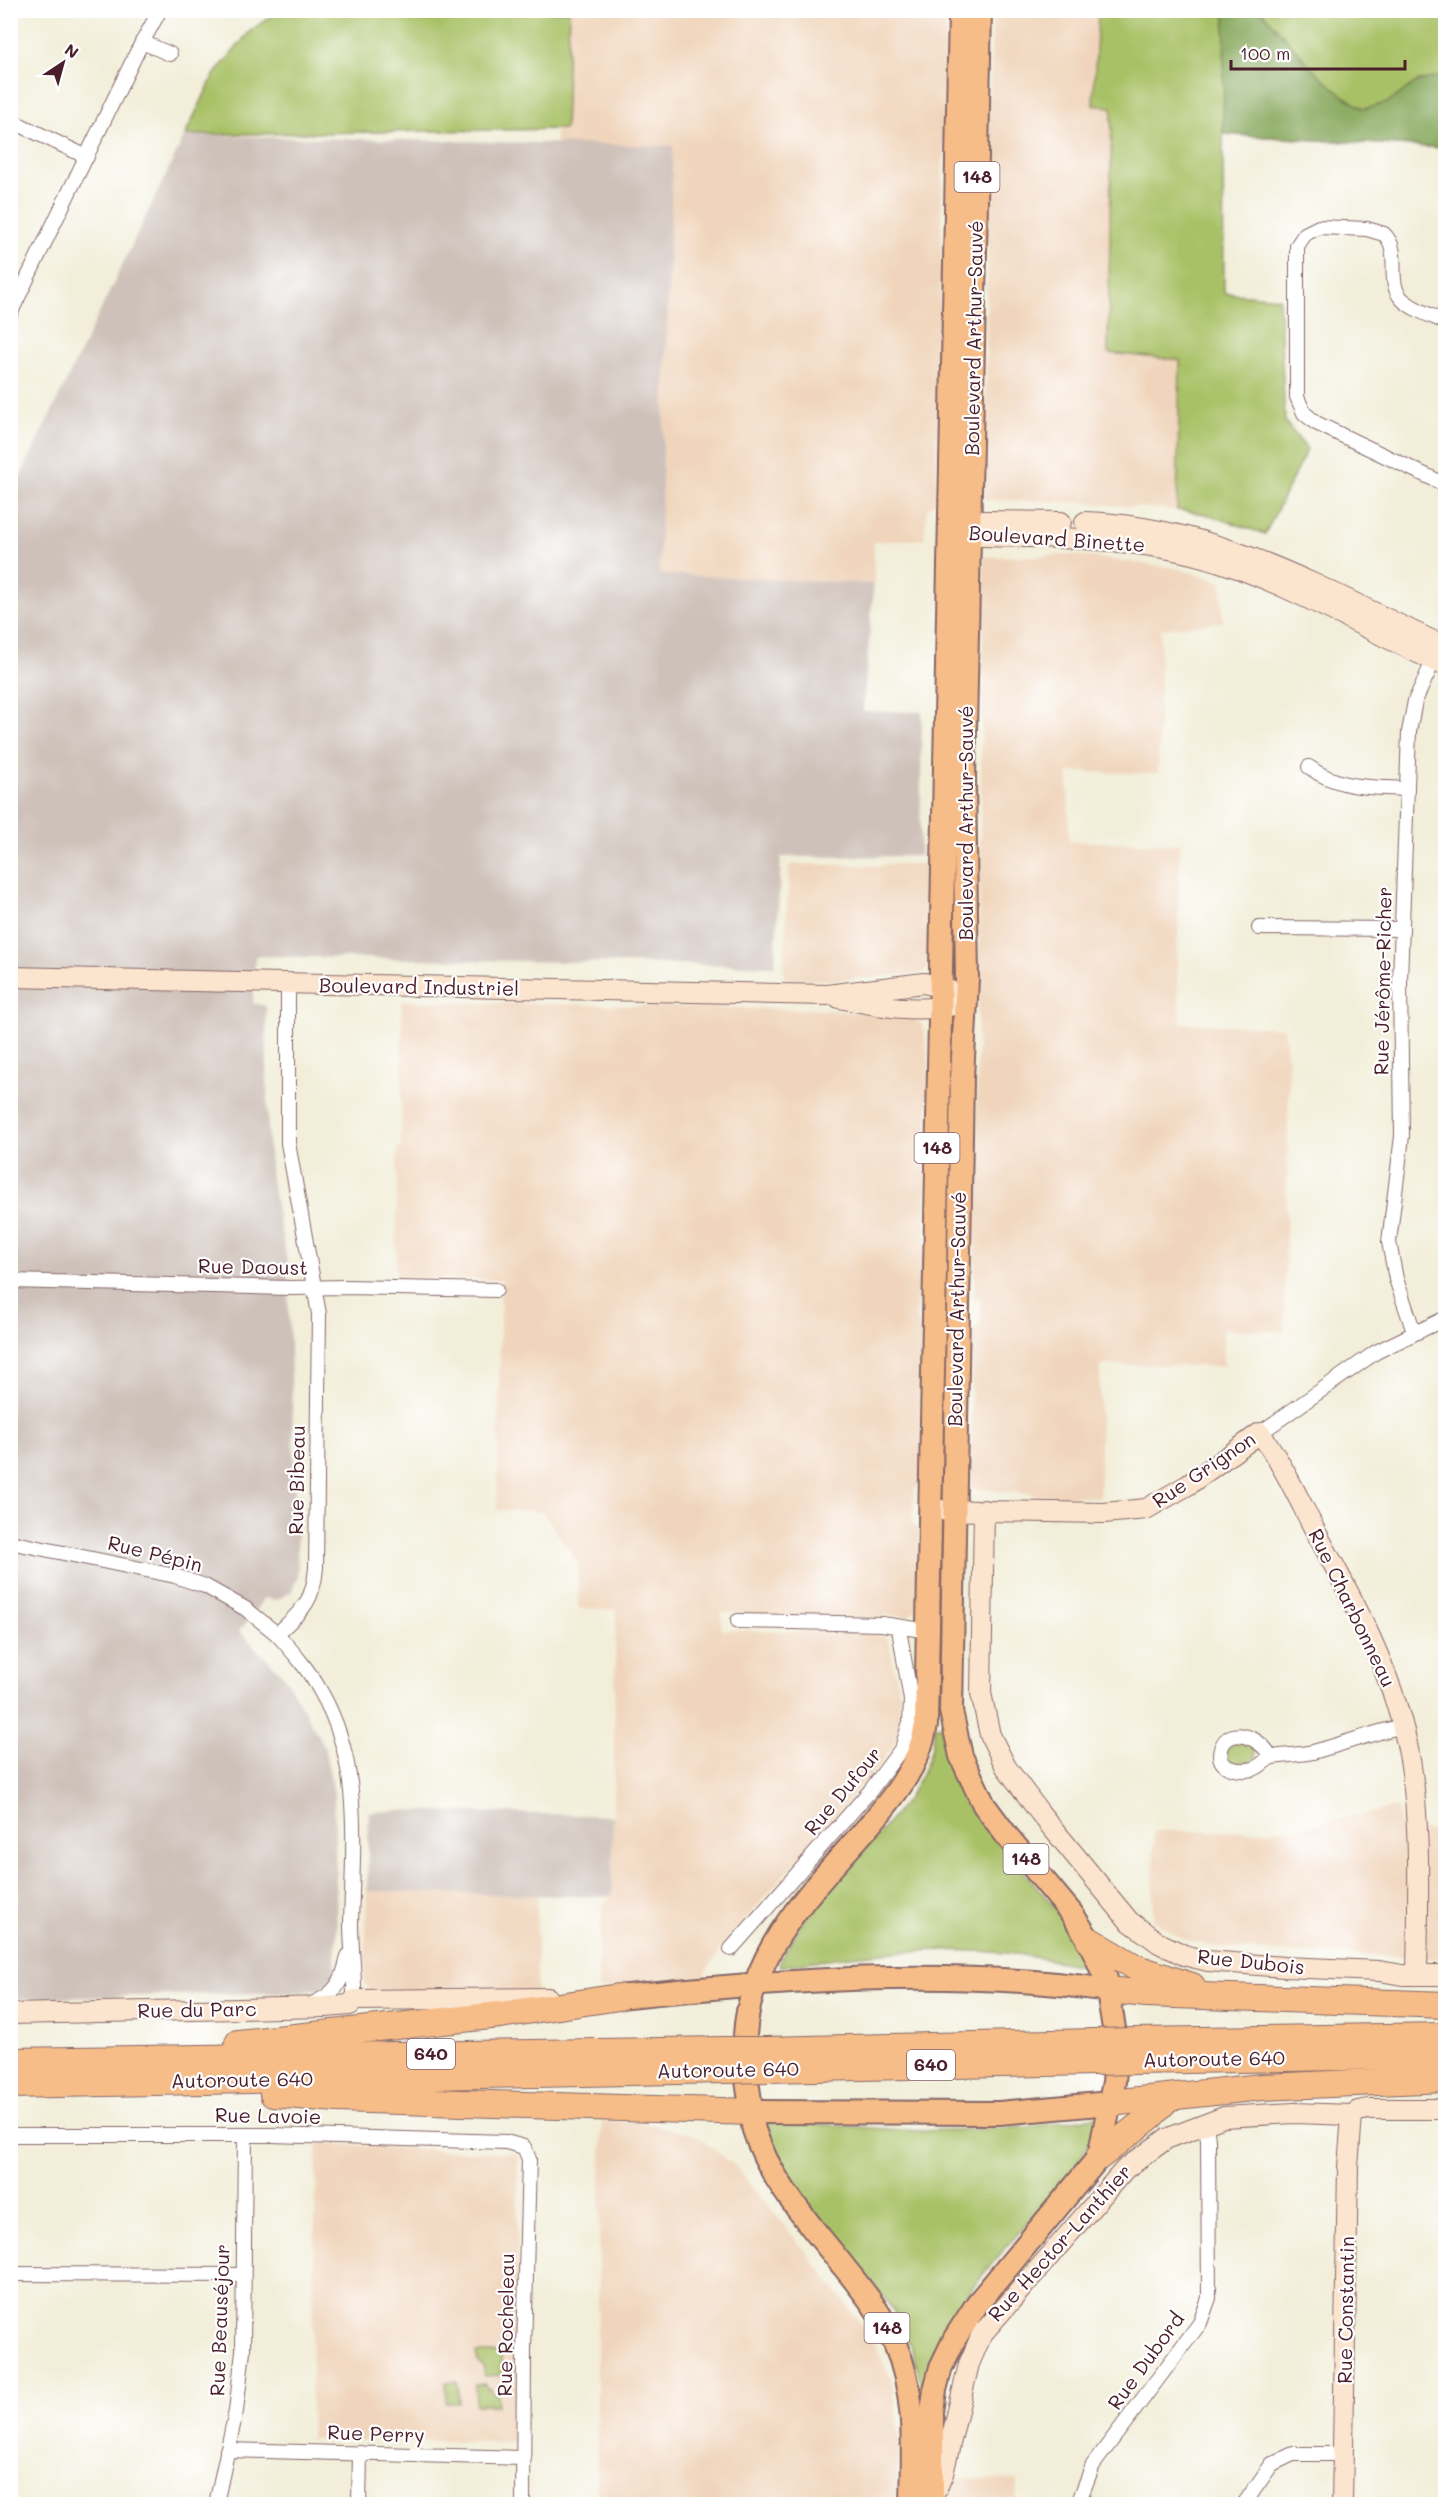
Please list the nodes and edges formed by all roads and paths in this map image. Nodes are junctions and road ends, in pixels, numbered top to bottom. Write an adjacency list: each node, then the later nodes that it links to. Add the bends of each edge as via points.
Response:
1 (160, 10): 4 (street)
2 (960, 10): 13 (main road, Boulevard Arthur-Sauvé / 148)
3 (980, 10): 13 (main road, Boulevard Arthur-Sauvé / 148)
4 (142, 42): 5 (street); 7 (street)
5 (170, 54)
6 (10, 120): 7 (street)
7 (87, 157): 8 (street)
8 (10, 314)
9 (1446, 322): 10 (street, via 1400,296 1395,284 1393,249 1384,234 1367,229 1319,227 1299,241 1295,257 1300,409 1316,423)
10 (1446, 485)
11 (1060, 522): 12 (street, Boulevard Binette); 13 (street, Boulevard Binette)
12 (1084, 522): 14 (street, Boulevard Binette, via 1157,529 1230,548)
13 (971, 529): 14 (street, Boulevard Binette, via 1118,541 1216,561); 22 (main road, Boulevard Arthur-Sauvé / 148); 23 (main road, Boulevard Arthur-Sauvé / 148, via 964,778)
14 (1442, 650): 16 (street, Rue Jérôme-Richer, via 1415,701 1410,720)
15 (1309, 767): 16 (street, via 1344,784)
16 (1407, 789): 18 (street, Rue Jérôme-Richer)
17 (1259, 928): 18 (street)
18 (1402, 929): 28 (street, Rue Jérôme-Richer, via 1402,1136 1389,1242 1394,1272)
19 (10, 977): 20 (street, Boulevard Industriel)
20 (288, 984): 21 (street, Boulevard Industriel); 25 (street, Rue Bibeau, via 288,1143)
21 (827, 995): 22 (street, Boulevard Industriel, via 919,984); 22 (street, Boulevard Industriel, via 926,1010)
22 (940, 997): 23 (street, Boulevard Industriel); 30 (main road, Boulevard Arthur-Sauvé / 148)
23 (966, 1000): 31 (main road, Boulevard Arthur-Sauvé / 148)
24 (10, 1281): 25 (street, Rue Daoust)
25 (314, 1287): 26 (street, Rue Daoust); 37 (street, Rue Bibeau, via 319,1314 315,1580 307,1604)
26 (496, 1290)
27 (1446, 1318): 28 (street, Rue Grignon)
28 (1414, 1332): 29 (street, Rue Grignon, via 1365,1359)
29 (1260, 1433): 32 (street, Rue Grignon, via 1188,1485 1146,1509 1104,1513); 38 (street, Rue Charbonneau, via 1352,1600 1383,1667)
30 (930, 1510): 31 (street, Rue Grignon); 36 (main road, Boulevard Arthur-Sauvé / 148)
31 (954, 1510): 32 (street, Rue Grignon); 40 (main road, Boulevard Arthur-Sauvé / 148, via 950,1688 959,1750 990,1814)
32 (984, 1510): 43 (street, Rue Dubois, via 981,1683 990,1734 1016,1782 1123,1915 1152,1939 1200,1959)
33 (10, 1542): 37 (street, Rue Pépin, via 175,1576 205,1586 246,1609)
34 (738, 1621): 35 (street, via 882,1624)
35 (899, 1629): 36 (street); 42 (street, Rue Dufour, via 911,1700 910,1722 902,1748 870,1791)
36 (928, 1631): 45 (main road, Boulevard Arthur-Sauvé / 148, via 926,1725 913,1766 895,1795 788,1921)
37 (277, 1634): 41 (street, via 322,1693 349,1767 354,1807)
38 (1402, 1726): 39 (street, via 1314,1752); 43 (street, Rue Charbonneau, via 1416,1823)
39 (1270, 1757)
40 (1089, 1940): 46 (main road, Boulevard Arthur-Sauvé / 148); 47 (highway, via 1137,1968)
41 (351, 1945): 49 (street); 51 (street, via 339,1985 327,1997)
42 (731, 1949)
43 (1417, 1975): 44 (street, Rue Dubois)
44 (1446, 1975)
45 (755, 1984): 46 (main road, via 858,1977 938,1977 1046,1982); 48 (main road); 63 (main road, Boulevard Arthur-Sauvé / 148, via 744,2037)
46 (1108, 1990): 47 (highway); 61 (main road, Boulevard Arthur-Sauvé / 148, via 1117,2047)
47 (1221, 1995): 50 (highway)
48 (619, 1997): 49 (street, Rue du Parc); 57 (highway, via 500,2015 276,2037)
49 (354, 2000): 51 (street, Rue du Parc, via 348,2006)
50 (1446, 2005)
51 (303, 2008): 52 (street, Rue du Parc)
52 (10, 2014)
53 (1446, 2036): 54 (highway, Autoroute 640 / 640)
54 (1136, 2051): 55 (highway, Autoroute 640 / 640); 57 (highway, Autoroute 640 / 640, bridge)
55 (1446, 2055)
56 (10, 2061): 57 (highway, Autoroute 640 / 640)
57 (138, 2070): 59 (highway, Autoroute 640 / 640); 63 (highway, via 337,2099)
58 (1446, 2079): 60 (highway, via 1262,2086)
59 (10, 2085)
60 (1169, 2097): 61 (highway); 69 (highway)
61 (1110, 2103): 63 (main road, via 989,2113); 69 (main road, Boulevard Arthur-Sauvé / 148)
62 (1446, 2109): 64 (street, Rue Hector-Lanthier, via 1368,2109)
63 (752, 2112): 76 (main road, Boulevard Arthur-Sauvé / 148, via 757,2136 780,2184 871,2302 896,2345 912,2404)
64 (1352, 2115): 65 (street, Rue Hector-Lanthier, via 1239,2114); 74 (street, Rue Constantin)
65 (1206, 2123): 76 (street, Rue Hector-Lanthier, via 1155,2145 1125,2169 987,2325 969,2364 943,2474); 80 (street, Rue Dubord, via 1209,2298 1200,2323 1093,2465)
66 (10, 2135): 67 (street, Rue Lavoie)
67 (245, 2135): 68 (street, Rue Lavoie, via 506,2142); 71 (street, Rue Beauséjour)
68 (524, 2147): 75 (street, Rue Rocheleau, via 529,2160)
69 (1099, 2157): 76 (main road, Boulevard Arthur-Sauvé / 148, via 981,2299 948,2352 933,2399)
70 (10, 2274): 71 (street)
71 (242, 2276): 72 (street, Rue Beauséjour, via 243,2351 237,2411)
72 (227, 2450): 73 (street, Rue Perry); 77 (street, Rue Beauséjour)
73 (360, 2453): 75 (street, Rue Perry); 78 (street)
74 (1344, 2454): 81 (street, via 1293,2454 1272,2464); 82 (street, Rue Constantin)
75 (524, 2458): 79 (street, Rue Rocheleau)
76 (926, 2502)
77 (216, 2505)
78 (359, 2505)
79 (523, 2505)
80 (1080, 2505)
81 (1244, 2505)
82 (1342, 2505)

